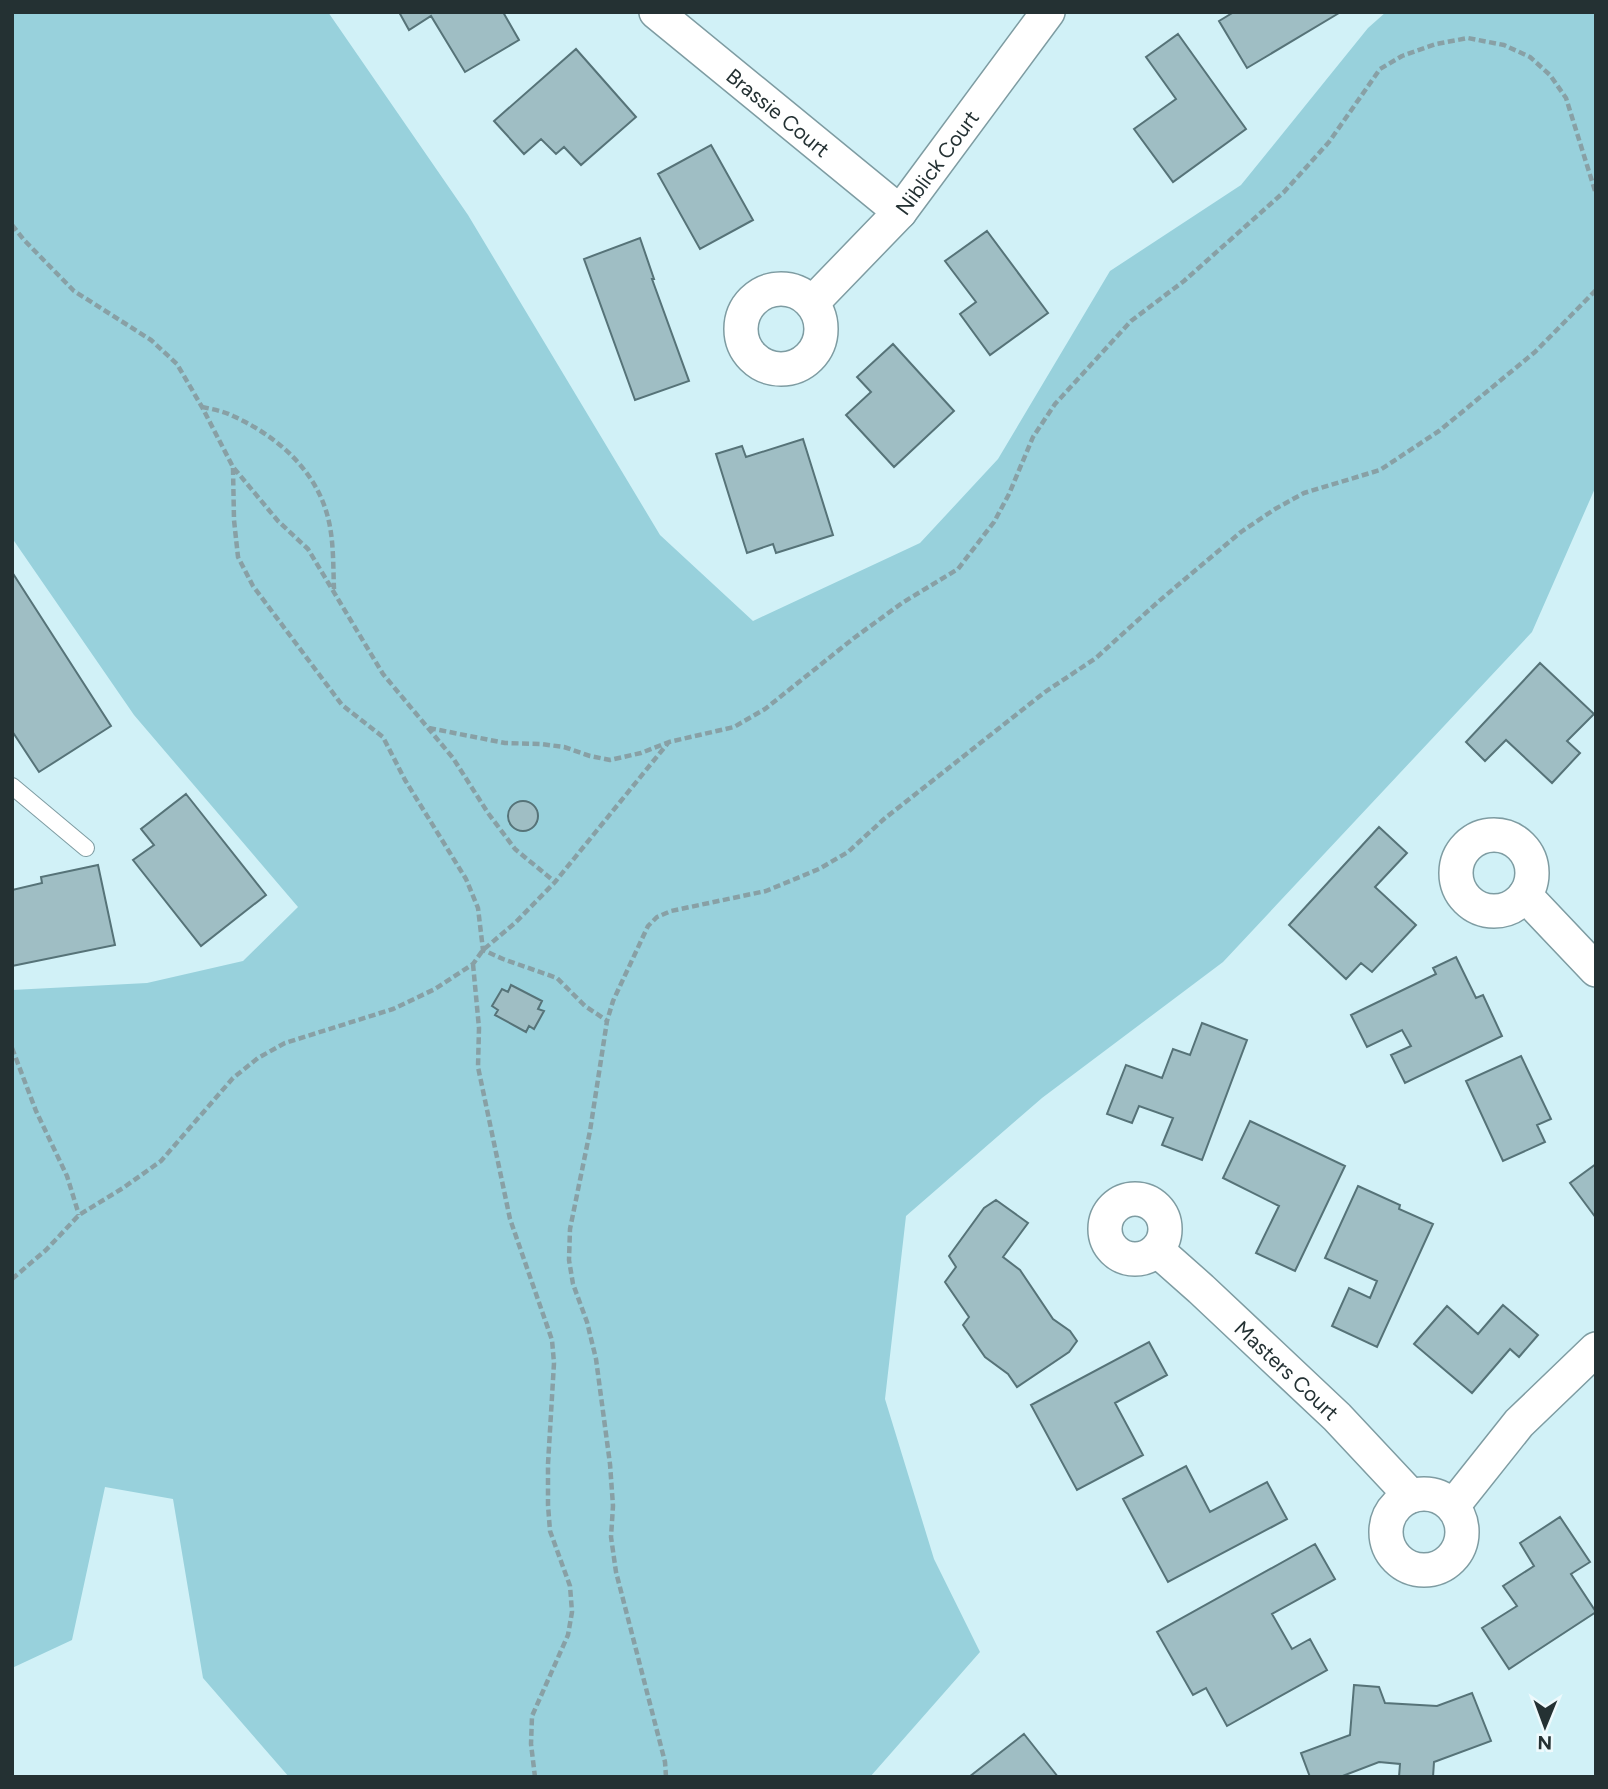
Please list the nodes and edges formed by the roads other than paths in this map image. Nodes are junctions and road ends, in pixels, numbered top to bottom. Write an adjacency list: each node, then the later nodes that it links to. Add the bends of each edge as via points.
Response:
1 (656, 12): 3 (street, Brassie Court)
2 (1048, 12): 3 (street, Niblick Court)
3 (900, 212): 4 (street, Niblick Court)
4 (813, 302)
5 (12, 786): 6 (lane)
6 (86, 848)
7 (1525, 895): 8 (street)
8 (1596, 970)
9 (1157, 1250): 11 (street, Masters Court, via 1337,1417)
10 (1596, 1349): 12 (street, via 1519,1423)
11 (1410, 1496): 12 (street, via 1426,1493); 12 (street, via 1389,1516 1387,1545 1395,1558 1422,1571 1450,1561 1459,1548 1461,1519)
12 (1452, 1506)

